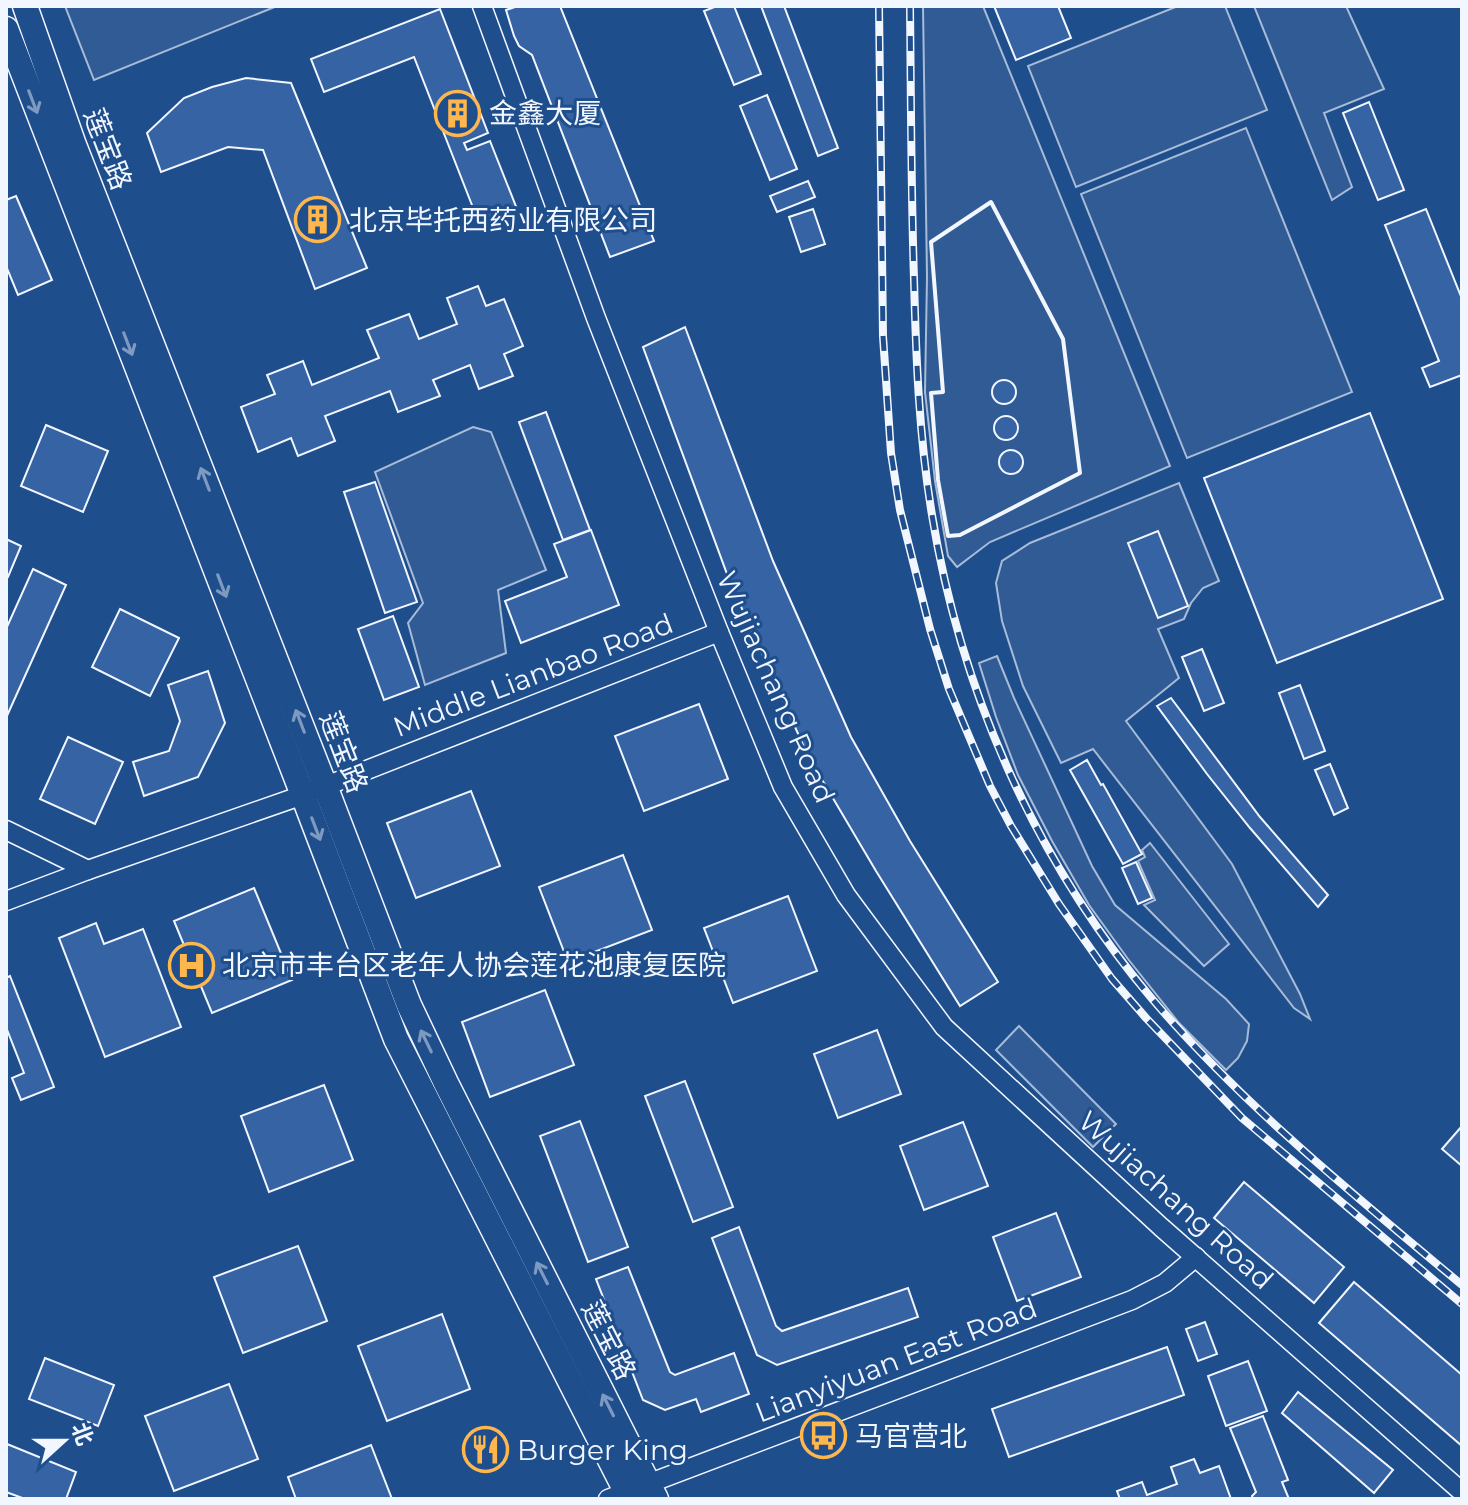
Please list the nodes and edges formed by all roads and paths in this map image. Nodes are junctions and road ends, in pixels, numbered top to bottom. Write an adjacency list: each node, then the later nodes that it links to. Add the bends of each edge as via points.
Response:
1 (25, 6): 5 (main road, 莲宝路, one-way to 1)
2 (482, 6): 4 (street, Wujiachang Road)
3 (6, 29): 5 (main road, 莲宝路, one-way to 5)
4 (719, 632): 5 (street, Middle Lianbao Road); 9 (street, Wujiachang Road, via 783,787 846,895 944,1027)
5 (314, 790): 7 (street, Middle Lianbao Road); 11 (main road, 莲宝路, via 396,1039)
6 (6, 830): 7 (street)
7 (88, 870): 8 (street, Middle Lianbao Road)
8 (6, 901)
9 (1196, 1257): 10 (street, Wujiachang Road); 11 (street, Lianyiyuan East Road, via 1165,1283 1132,1300)
10 (1462, 1492)
11 (634, 1495)

